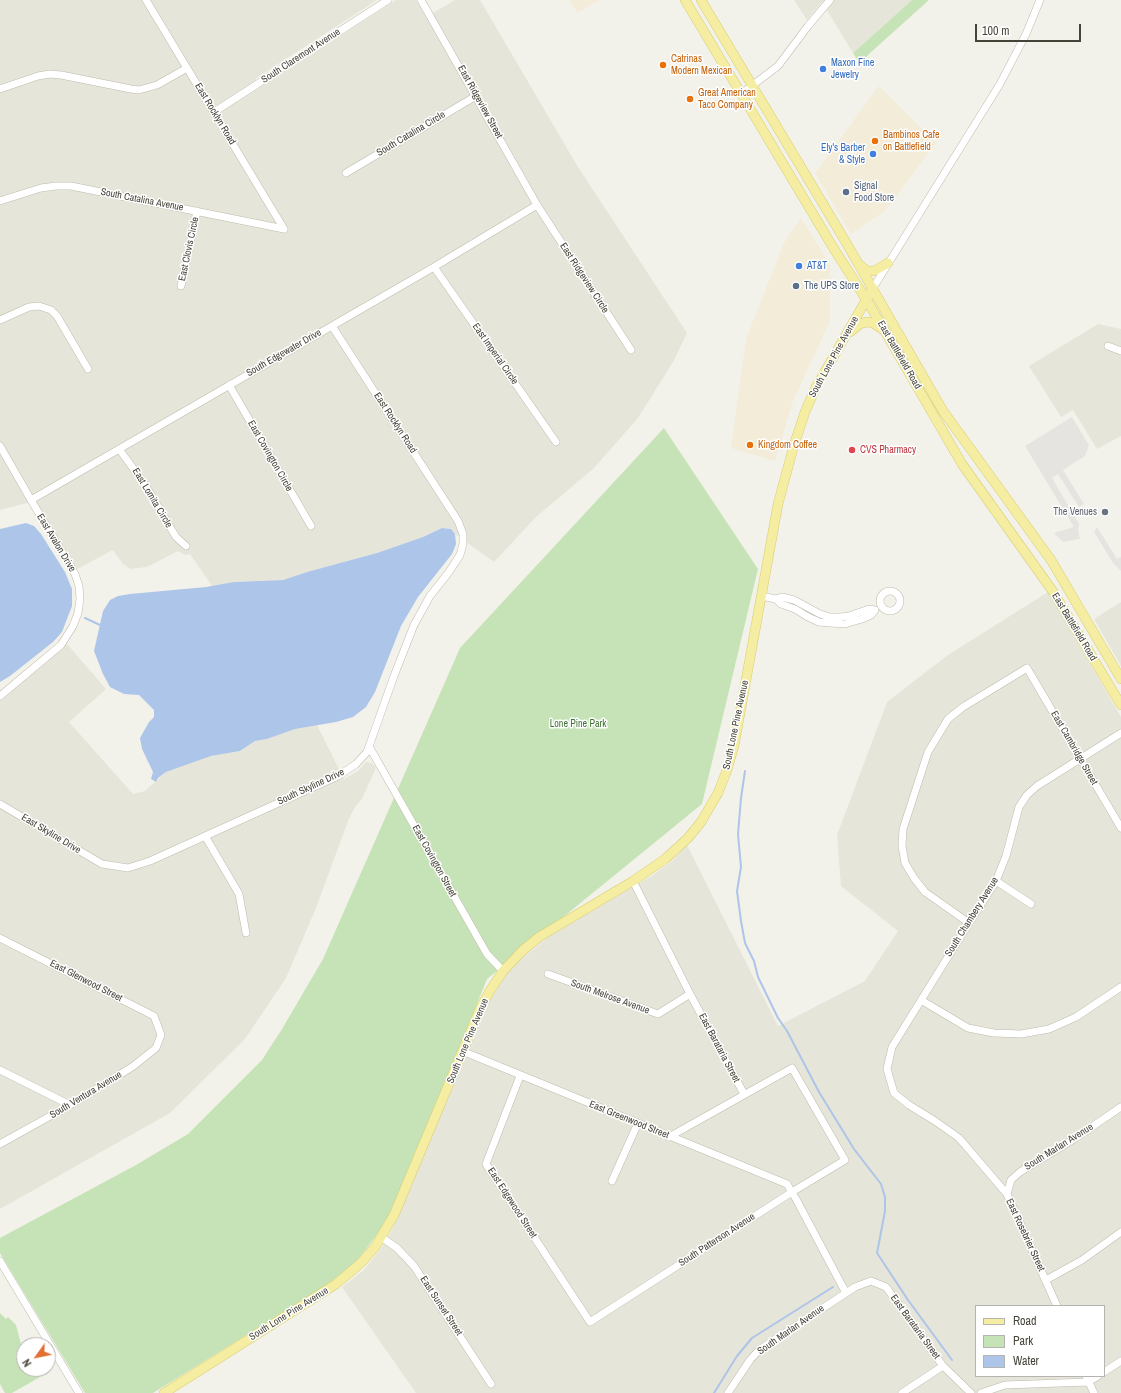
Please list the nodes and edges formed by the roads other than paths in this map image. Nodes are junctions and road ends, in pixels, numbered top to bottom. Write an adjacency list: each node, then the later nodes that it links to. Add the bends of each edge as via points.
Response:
1 (146, 0): 8 (street, East Rocklyn Road)
2 (388, 0): 13 (street, South Claremont Avenue)
3 (421, 0): 12 (street, East Ridgeview Street)
4 (685, 0): 11 (main road, East Battlefield Road)
5 (701, 0): 9 (main road, East Battlefield Road)
6 (830, 0): 9 (street, via 782,62)
7 (1040, 0): 20 (street, South Lone Pine Avenue, via 1000,84)
8 (187, 68): 10 (street, via 157,85 139,90 50,74); 13 (street, East Rocklyn Road)
9 (752, 86): 11 (street); 19 (main road, East Battlefield Road)
10 (0, 89)
11 (740, 94): 24 (main road, East Battlefield Road)
12 (476, 96): 14 (street, South Catalina Circle); 16 (street, East Ridgeview Street)
13 (214, 112): 18 (street, East Rocklyn Road)
14 (346, 173)
15 (0, 201): 17 (street, South Catalina Avenue, via 41,188 64,186)
16 (537, 206): 21 (street, South Edgewater Drive); 30 (street, East Ridgeview Circle)
17 (197, 211): 18 (street, South Catalina Avenue); 22 (street, East Clovis Circle)
18 (284, 229)
19 (857, 261): 20 (main road, via 867,271 874,271); 23 (main road, East Battlefield Road)
20 (888, 263): 23 (street, South Lone Pine Avenue)
21 (434, 267): 26 (street, South Edgewater Drive); 34 (street, East Imperial Circle)
22 (181, 286)
23 (873, 288): 24 (main road, South Lone Pine Avenue); 43 (main road, East Battlefield Road, via 943,411 1051,560)
24 (866, 299): 27 (main road, East Battlefield Road); 28 (main road, South Lone Pine Avenue)
25 (0, 320): 32 (street, via 34,306 51,310)
26 (332, 326): 33 (street, South Edgewater Drive); 38 (street, East Rocklyn Road)
27 (885, 333): 28 (main road, via 873,323 866,322 852,330); 45 (main road, East Battlefield Road, via 962,464 1054,593)
28 (841, 344): 41 (main road, South Lone Pine Avenue, via 816,387 794,445 780,497)
29 (1108, 346): 31 (street)
30 (631, 350)
31 (1121, 351)
32 (88, 369)
33 (229, 385): 36 (street, South Edgewater Drive); 39 (street, East Covington Circle)
34 (556, 442)
35 (0, 446): 37 (street, East Avalon Drive)
36 (119, 449): 37 (street, South Edgewater Drive); 40 (street, East Lomita Circle, via 144,483 176,537)
37 (30, 500): 44 (street, East Avalon Drive, via 72,569 79,586 78,613 61,645)
38 (458, 520): 47 (street, South Skyline Drive, via 463,534 460,555 430,596 414,625)
39 (311, 526)
40 (186, 546)
41 (761, 596): 42 (street, via 776,599 781,604 788,602 819,622 830,620 844,624 871,615); 53 (main road, South Lone Pine Avenue, via 734,746 718,793 702,822 685,842)
42 (878, 608)
43 (1121, 679)
44 (0, 696)
45 (1121, 705)
46 (1121, 733): 48 (street, South Chambery Avenue)
47 (370, 748): 51 (street, South Skyline Drive, via 361,761 338,776); 59 (street, East Covington Street, via 487,954)
48 (1081, 759): 50 (street, East Cambridge Street); 54 (street, South Chambery Avenue, via 1027,795 1019,807 1006,856); 56 (street, East Cambridge Street, via 1027,668 948,719 928,752 903,829 902,846 905,863 925,892)
49 (0, 804): 52 (street, East Skyline Drive)
50 (1121, 828)
51 (205, 836): 52 (street, South Skyline Drive, via 128,868); 57 (street, via 239,894)
52 (102, 864)
53 (633, 881): 59 (main road, South Lone Pine Avenue, via 539,937); 62 (street, East Barataria Street)
54 (996, 881): 55 (street); 56 (street, South Chambery Avenue)
55 (1031, 904)
56 (969, 923): 63 (street, South Chambery Avenue)
57 (246, 933)
58 (0, 938): 64 (street, East Glenwood Street, via 154,1016)
59 (503, 971): 65 (main road, South Lone Pine Avenue, via 481,1007)
60 (548, 974): 62 (street, South Melrose Avenue, via 658,1014)
61 (1121, 987): 63 (street, via 1076,1017 1048,1029 1021,1034 994,1033 968,1028)
62 (690, 994): 69 (street, East Barataria Street)
63 (921, 1000): 68 (street, South Chambery Avenue, via 892,1047 887,1069)
64 (161, 1034): 70 (street, South Ventura Avenue, via 156,1048 132,1067)
65 (462, 1052): 67 (street, East Greenwood Street); 80 (main road, South Lone Pine Avenue, via 399,1204)
66 (0, 1070): 70 (street)
67 (520, 1076): 72 (street, East Greenwood Street); 85 (street, East Edgewood Street, via 486,1164)
68 (894, 1093): 78 (street, East Rosebrier Street, via 959,1138)
69 (744, 1094): 73 (street); 75 (street, East Barataria Street, via 792,1068)
70 (70, 1105): 74 (street, South Ventura Avenue)
71 (1121, 1107): 78 (street, South Marlan Avenue, via 1020,1172 1011,1180)
72 (638, 1123): 73 (street, East Greenwood Street); 76 (street)
73 (669, 1137): 77 (street, East Greenwood Street, via 787,1184)
74 (0, 1144)
75 (845, 1160): 77 (street, South Patterson Avenue)
76 (612, 1181)
77 (792, 1192): 83 (street); 85 (street, South Patterson Avenue)
78 (1006, 1194): 82 (street, East Rosebrier Street)
79 (1121, 1232): 82 (street, via 1082,1260)
80 (381, 1237): 90 (street, East Sunset Street, via 400,1251 414,1266); 92 (main road, South Lone Pine Avenue, via 361,1263 336,1284)
81 (0, 1261): 91 (street)
82 (1046, 1280): 84 (street, East Rosebrier Street)
83 (846, 1293): 87 (street, East Barataria Street, via 871,1281 886,1287); 93 (street, South Marlan Avenue, via 759,1350)
84 (1057, 1305)
85 (590, 1322)
86 (1121, 1361): 88 (street)
87 (943, 1366): 94 (street); 95 (street, East Barataria Street)
88 (1105, 1371)
89 (1087, 1379): 96 (street, via 1005,1385); 97 (street)
90 (491, 1384)
91 (79, 1393)
92 (164, 1393)
93 (728, 1393)
94 (902, 1393)
95 (971, 1393)
96 (981, 1393)
97 (1094, 1393)

